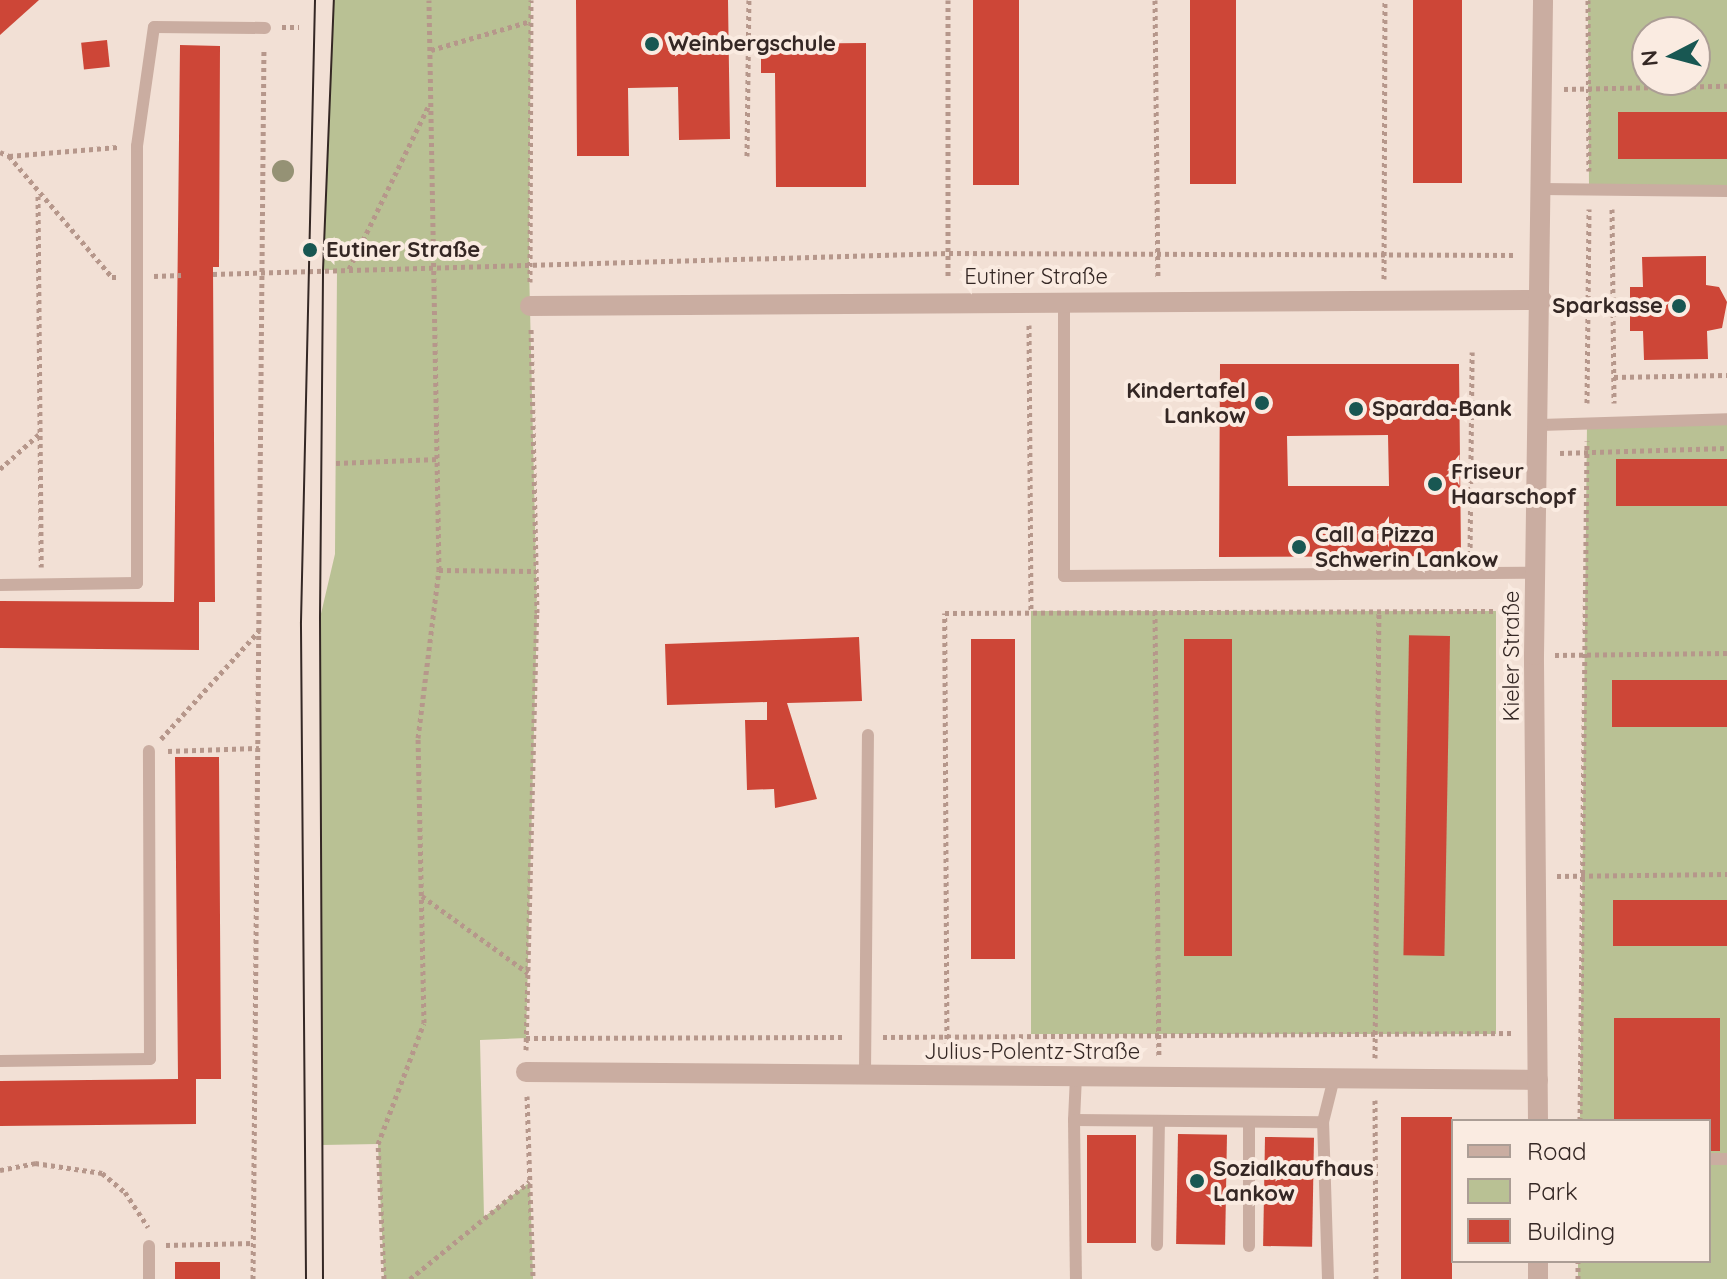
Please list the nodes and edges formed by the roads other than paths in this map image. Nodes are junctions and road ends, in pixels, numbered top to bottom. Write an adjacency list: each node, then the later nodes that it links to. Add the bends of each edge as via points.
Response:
1 (1543, 0): 3 (street, Kieler Straße)
2 (265, 28): 11 (lane, via 154,27 137,146 137,583)
3 (1542, 189): 4 (lane); 5 (street, Kieler Straße)
4 (1727, 191)
5 (1542, 300): 6 (street, Eutiner Straße); 9 (street, Kieler Straße)
6 (1064, 301): 7 (street, Eutiner Straße); 10 (lane, via 1064,576)
7 (530, 306)
8 (1727, 419): 9 (lane)
9 (1540, 425): 10 (street, Kieler Straße)
10 (1536, 573): 19 (street, Kieler Straße)
11 (0, 585)
12 (868, 735): 16 (lane)
13 (149, 751): 14 (lane, via 150,1059)
14 (0, 1061)
15 (526, 1072): 16 (street, Julius-Polentz-Straße)
16 (865, 1074): 17 (street, Julius-Polentz-Straße)
17 (1076, 1076): 18 (street, Julius-Polentz-Straße); 21 (lane)
18 (1334, 1078): 19 (street, Julius-Polentz-Straße); 24 (lane)
19 (1538, 1080): 20 (street, Kieler Straße)
20 (1538, 1119)
21 (1074, 1120): 22 (lane); 29 (lane)
22 (1159, 1121): 23 (lane); 25 (lane)
23 (1249, 1122): 24 (lane); 27 (lane)
24 (1323, 1122): 30 (lane)
25 (1157, 1245)
26 (152, 1246): 28 (lane)
27 (1249, 1246)
28 (149, 1279)
29 (1076, 1279)
30 (1328, 1279)

